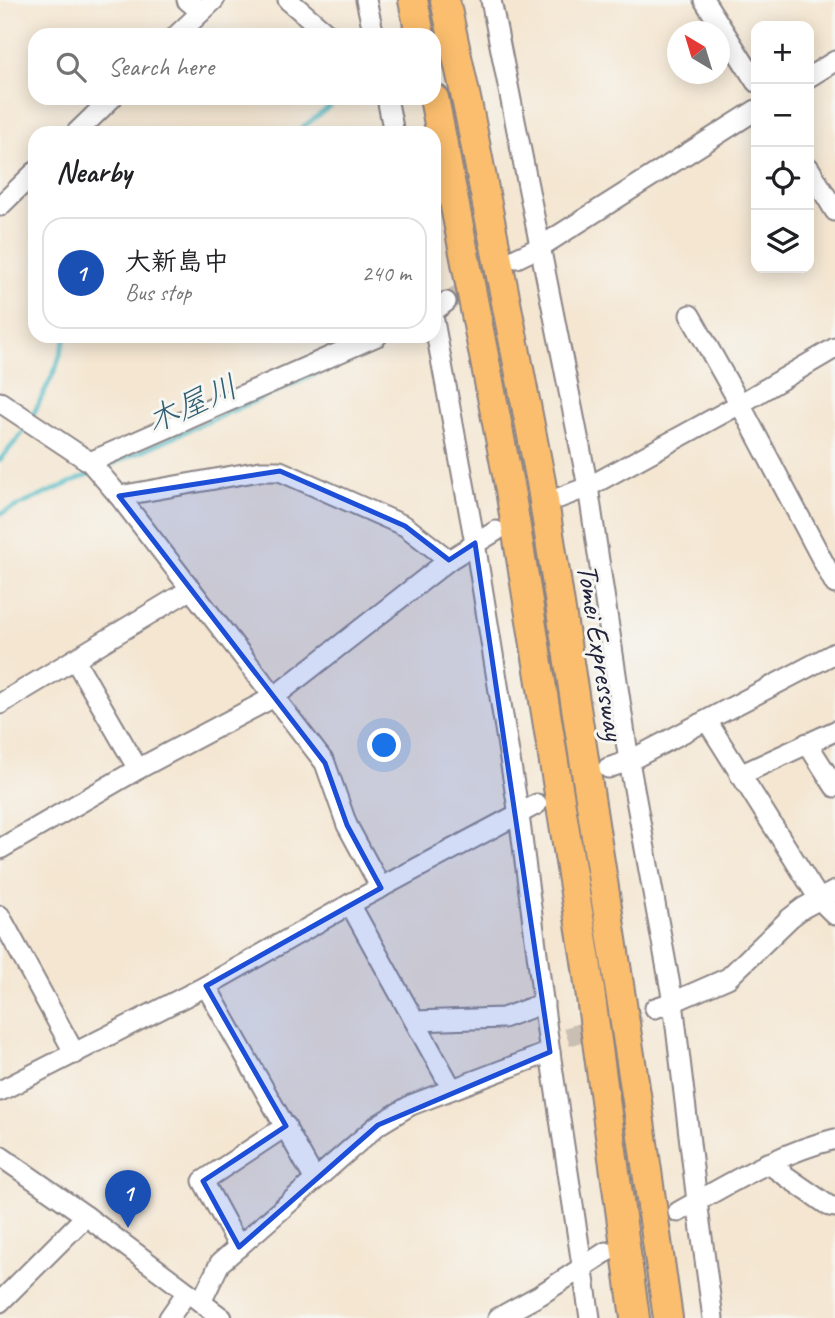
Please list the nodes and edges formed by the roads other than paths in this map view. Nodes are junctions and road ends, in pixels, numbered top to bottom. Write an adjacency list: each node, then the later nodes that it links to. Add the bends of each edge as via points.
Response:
1 (288, 0): 9 (street)
2 (366, 0): 10 (street)
3 (413, 0): 11 (highway)
4 (445, 0): 91 (highway, Tomei Expressway, via 541,482)
5 (491, 0): 27 (street)
6 (705, 0): 13 (street)
7 (201, 4): 8 (street)
8 (182, 28)
9 (321, 28)
10 (372, 28)
11 (419, 28)
12 (835, 61): 14 (street)
13 (751, 74)
14 (814, 74)
15 (105, 105): 19 (street)
16 (388, 105): 20 (street)
17 (435, 105): 21 (highway)
18 (751, 113): 27 (street)
19 (83, 126)
20 (393, 126)
21 (440, 126)
22 (441, 133): 90 (highway, via 514,518 586,961)
23 (814, 176): 26 (street)
24 (28, 177): 25 (street)
25 (5, 194)
26 (835, 211)
27 (541, 254): 28 (street); 36 (street)
28 (517, 258)
29 (690, 315): 34 (street)
30 (441, 339): 40 (street)
31 (362, 343): 35 (street)
32 (835, 348): 34 (street)
33 (0, 402): 35 (street)
34 (740, 404): 36 (street); 42 (street)
35 (94, 467): 37 (street)
36 (588, 487): 38 (street); 51 (street)
37 (120, 496): 41 (street, via 280,471 405,526); 43 (street)
38 (559, 498)
39 (496, 531): 40 (street)
40 (475, 542): 41 (street); 57 (street)
41 (449, 560): 46 (street)
42 (835, 584)
43 (191, 589): 45 (street); 46 (street)
44 (835, 653): 48 (street)
45 (75, 660): 47 (street); 53 (street)
46 (274, 697): 53 (street); 59 (street, via 325,763 347,825)
47 (0, 704)
48 (707, 721): 51 (street); 54 (street)
49 (835, 731): 50 (street)
50 (807, 743): 54 (street); 55 (street)
51 (629, 761): 52 (street); 66 (street)
52 (608, 768)
53 (138, 769): 58 (street)
54 (740, 775): 60 (street)
55 (835, 787)
56 (537, 804): 57 (street)
57 (519, 815): 59 (street); 65 (street)
58 (0, 849)
59 (381, 888): 61 (street)
60 (827, 895): 62 (street); 66 (street, via 790,918 728,978)
61 (350, 904): 64 (street); 67 (street)
62 (835, 915)
63 (0, 916): 69 (street)
64 (206, 986): 69 (street); 72 (street)
65 (544, 1003): 67 (street, via 503,1018); 68 (street)
66 (664, 1005): 77 (street)
67 (415, 1021): 70 (street)
68 (556, 1045): 70 (street); 83 (street)
69 (75, 1054): 71 (street)
70 (452, 1089): 76 (street, via 411,1105 378,1125)
71 (0, 1091)
72 (286, 1126): 76 (street); 81 (street, via 203,1181)
73 (835, 1139): 75 (street)
74 (0, 1156): 80 (street)
75 (768, 1163): 77 (street); 78 (street)
76 (315, 1180): 81 (street)
77 (697, 1201): 79 (street); 92 (street)
78 (835, 1207)
79 (678, 1212)
80 (86, 1216): 84 (street); 85 (street)
81 (239, 1247): 84 (street)
82 (606, 1252): 83 (street)
83 (583, 1267): 88 (street); 89 (street)
84 (194, 1297): 86 (street); 87 (street)
85 (0, 1302)
86 (169, 1318)
87 (222, 1318)
88 (498, 1318)
89 (590, 1318)
90 (635, 1318)
91 (668, 1318)
92 (713, 1318)

